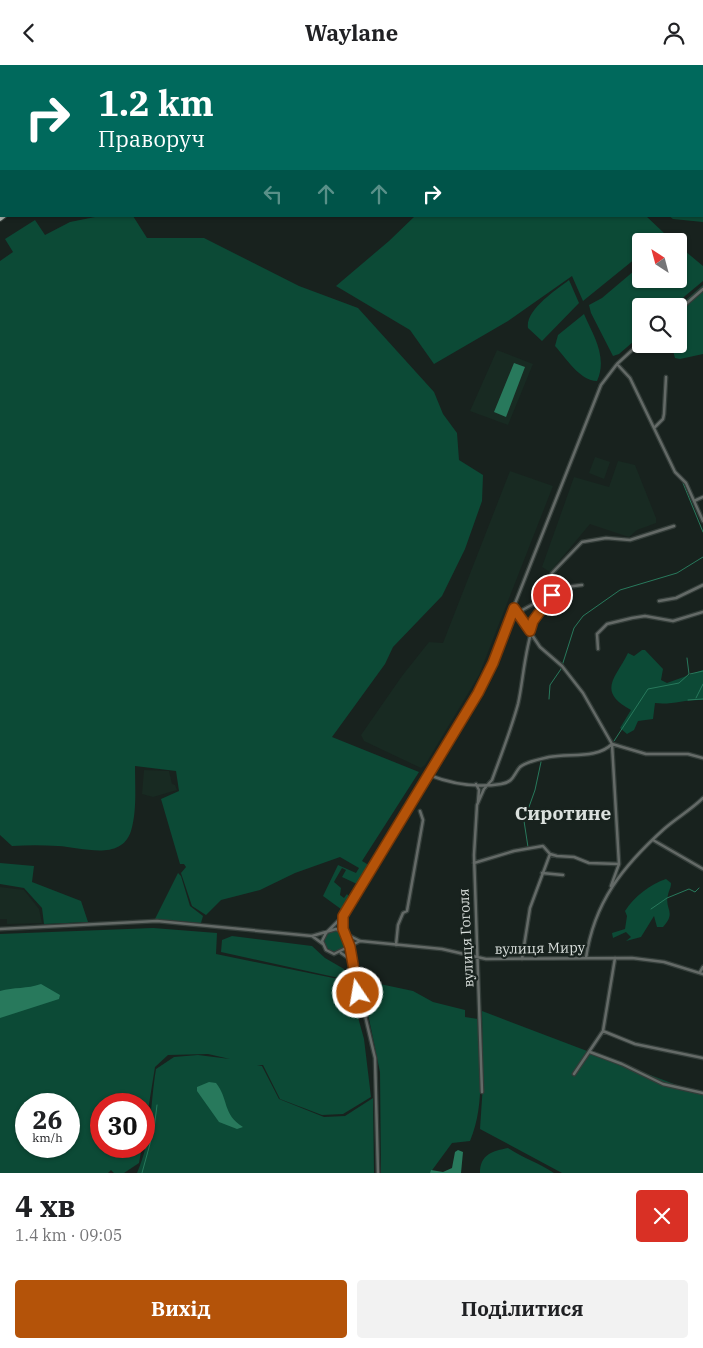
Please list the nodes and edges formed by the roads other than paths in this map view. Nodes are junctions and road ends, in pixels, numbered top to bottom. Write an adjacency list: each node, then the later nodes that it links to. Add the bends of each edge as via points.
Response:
1 (703, 289): 2 (street)
2 (687, 303)
3 (632, 349): 4 (street)
4 (616, 364): 6 (street, via 630,378); 14 (street, via 591,406)
5 (666, 377): 6 (street, via 663,419)
6 (654, 428): 8 (street, via 675,472 686,483)
7 (703, 497): 8 (street)
8 (694, 501): 9 (street)
9 (703, 521)
10 (674, 526): 16 (street, via 630,539 606,538 580,543 552,573 546,592)
11 (582, 585): 17 (street, вулиця Гоголя, via 564,588 552,595 533,621)
12 (703, 585): 13 (street, via 676,598)
13 (659, 601)
14 (514, 608): 16 (street); 21 (street, via 483,685)
15 (703, 612): 18 (street, via 673,621 645,616 607,624 598,632)
16 (517, 613): 17 (street)
17 (530, 631): 19 (street, via 540,647 562,666 583,693); 23 (street, вулиця Гоголя, via 516,709 492,780)
18 (598, 649)
19 (612, 744): 20 (street, via 646,754); 23 (street, via 605,751 546,758 520,768 512,781); 32 (street)
20 (703, 757)
21 (429, 775): 22 (street, via 453,784); 37 (street)
22 (476, 784): 23 (street); 25 (street, via 479,790)
23 (487, 784): 25 (street, вулиця Гоголя)
24 (703, 798): 27 (street)
25 (477, 805): 29 (street, вулиця Гоголя)
26 (420, 811): 45 (street, via 423,820 412,887 407,911 398,925)
27 (653, 840): 33 (street); 36 (street)
28 (550, 854): 30 (street, via 543,846); 32 (street, via 589,863); 34 (street)
29 (474, 855): 30 (street); 31 (street, вулиця Гоголя)
30 (482, 859): 31 (street)
31 (474, 863): 48 (street, вулиця Гоголя)
32 (619, 864): 36 (street)
33 (703, 869)
34 (542, 873): 35 (street); 51 (street, via 530,908)
35 (563, 875)
36 (611, 886): 50 (street, via 589,936)
37 (343, 916): 39 (street); 40 (street)
38 (0, 929): 41 (street, via 157,921)
39 (328, 931): 40 (street, via 339,930); 41 (street); 44 (street)
40 (345, 935): 42 (street); 43 (street, вулиця Миру)
41 (312, 936): 44 (street)
42 (347, 939): 46 (street); 47 (street)
43 (360, 941): 45 (street, вулиця Миру); 46 (street)
44 (322, 945): 47 (street, via 330,953)
45 (396, 945): 48 (street, вулиця Миру)
46 (350, 947): 47 (street); 52 (street)
47 (342, 951): 52 (street)
48 (478, 956): 51 (street, вулиця Миру); 59 (street, вулиця Гоголя)
49 (615, 957): 50 (street, вулиця Миру); 54 (street, вулиця Миру, via 650,959); 55 (street)
50 (586, 958): 51 (street, вулиця Миру)
51 (522, 959)
52 (351, 960): 61 (street, via 376,1067)
53 (703, 967): 54 (street)
54 (701, 973)
55 (603, 1031): 56 (street); 57 (street, via 635,1044)
56 (590, 1052): 58 (street); 60 (street, via 662,1084)
57 (703, 1058)
58 (574, 1074)
59 (482, 1092)
60 (703, 1093)
61 (378, 1173)

